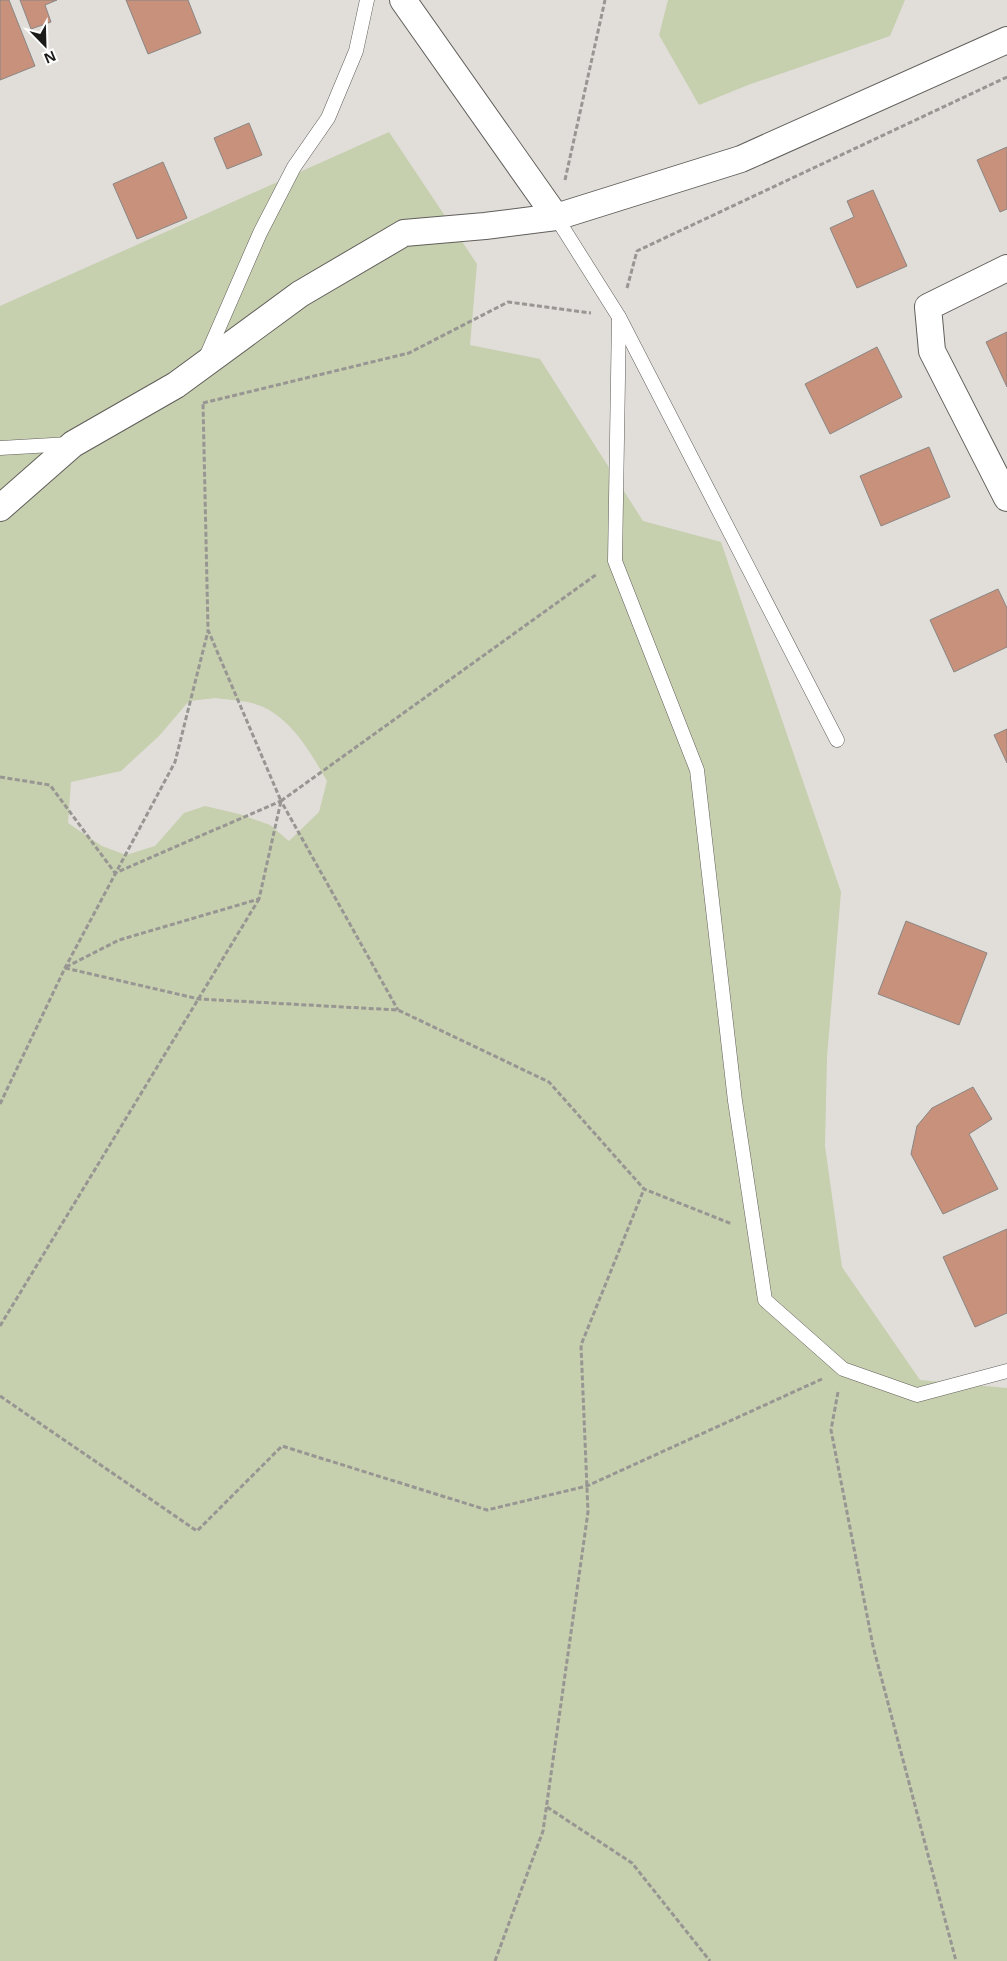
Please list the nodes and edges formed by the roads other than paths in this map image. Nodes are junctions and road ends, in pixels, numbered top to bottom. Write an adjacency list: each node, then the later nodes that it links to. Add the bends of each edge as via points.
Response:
1 (366, 0): 7 (lane, via 356,51 328,118 294,167 268,217)
2 (404, 0): 4 (street)
3 (1007, 40): 4 (street, via 741,159)
4 (556, 217): 6 (lane); 7 (street, via 404,232 300,294)
5 (1007, 268): 10 (street, via 928,307 932,351)
6 (619, 317): 12 (lane); 13 (lane, via 615,561 697,770 735,1101 765,1300 843,1369 917,1395)
7 (204, 362): 8 (street, via 176,385)
8 (73, 444): 9 (lane); 11 (street)
9 (0, 448)
10 (1007, 498)
11 (0, 508)
12 (837, 740)
13 (1007, 1372)

